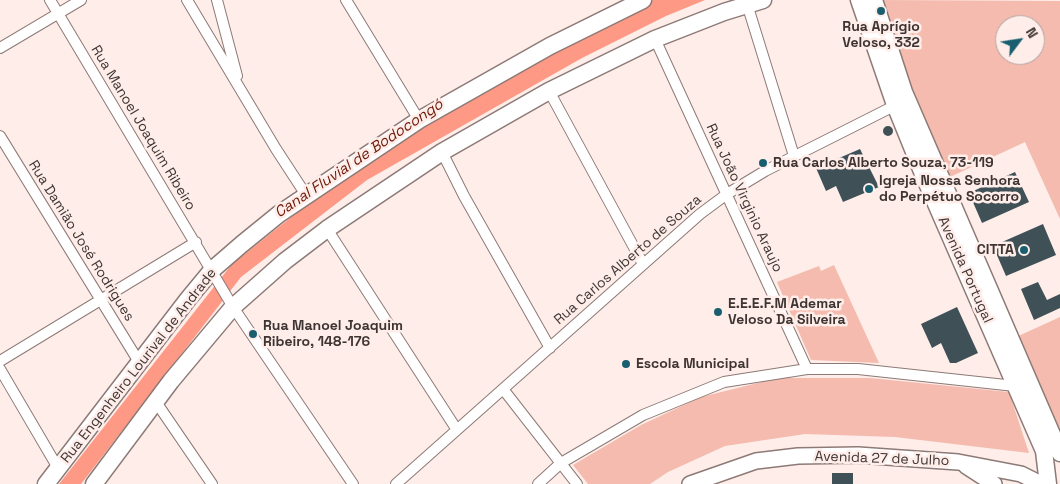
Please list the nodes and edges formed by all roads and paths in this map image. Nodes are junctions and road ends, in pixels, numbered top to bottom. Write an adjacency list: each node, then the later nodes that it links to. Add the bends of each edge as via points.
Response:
1 (50, 0): 11 (street, Rua Manoel Joaquim Ribeiro)
2 (81, 0): 11 (street)
3 (187, 0): 14 (street)
4 (217, 0): 14 (street)
5 (346, 0): 17 (street)
6 (642, 0): 10 (main road, Rua Engenheiro Lourival de Andrade)
7 (859, 0): 16 (main road, Avenida Portugal)
8 (874, 0): 16 (main road, Avenida Portugal)
9 (755, 2): 12 (main road); 20 (street)
10 (621, 4): 17 (main road, Rua Engenheiro Lourival de Andrade)
11 (59, 14): 13 (street); 24 (street, Rua Manoel Joaquim Ribeiro)
12 (655, 39): 15 (main road); 21 (street, Rua João Virginio Araujo)
13 (0, 48)
14 (240, 89): 22 (street)
15 (549, 91): 19 (main road); 25 (street)
16 (902, 104): 20 (street, Rua Carlos Alberto de Souza); 34 (main road, Avenida Portugal); 37 (main road, Avenida Portugal)
17 (419, 120): 22 (main road, Rua Engenheiro Lourival de Andrade)
18 (0, 136): 27 (street, Rua Damião José Rodrigues)
19 (442, 152): 23 (main road); 29 (street)
20 (794, 156): 21 (street, Rua Carlos Alberto de Souza)
21 (727, 194): 25 (street, Rua Carlos Alberto de Souza); 33 (street, Rua João Virginio Araujo)
22 (306, 195): 26 (main road, Rua Engenheiro Lourival de Andrade, via 242,244)
23 (327, 229): 28 (main road); 38 (street)
24 (196, 242): 26 (street, Rua Manoel Joaquim Ribeiro); 27 (street)
25 (643, 264): 29 (street, Rua Carlos Alberto de Souza)
26 (214, 273): 28 (street, Rua Manoel Joaquim Ribeiro); 31 (main road, Rua Engenheiro Lourival de Andrade)
27 (101, 300): 30 (street); 31 (street, Rua Damião José Rodrigues)
28 (231, 304): 36 (main road); 48 (street)
29 (550, 348): 35 (street, Rua Carlos Alberto de Souza)
30 (0, 361)
31 (138, 362): 42 (main road, Rua Engenheiro Lourival de Andrade)
32 (0, 369): 42 (street)
33 (807, 369): 34 (street, via 858,369); 41 (street, via 724,382 691,394 643,416)
34 (1015, 386): 37 (main road, Avenida Portugal)
35 (503, 389): 38 (street, Rua Carlos Alberto de Souza); 41 (street)
36 (156, 402): 46 (main road); 47 (street)
37 (1032, 406): 39 (main road, Avenida Portugal)
38 (457, 430): 49 (street, Rua Carlos Alberto de Souza)
39 (1053, 448): 55 (main road, Avenida Portugal, via 1046,460)
40 (958, 462): 44 (main road, Avenida 27 de Julho, via 858,455 798,456 756,461); 53 (main road, Avenida 27 de Julho); 54 (main road, Avenida 27 de Julho, via 1021,474)
41 (561, 463): 50 (street); 51 (street)
42 (58, 468): 45 (main road, Rua Engenheiro Lourival de Andrade)
43 (1060, 478): 55 (main road)
44 (719, 479): 52 (main road, Avenida 27 de Julho)
45 (46, 484)
46 (94, 484)
47 (212, 484)
48 (353, 484)
49 (396, 484)
50 (538, 484)
51 (577, 484)
52 (690, 484)
53 (994, 484)
54 (1041, 484)
55 (1049, 484)

